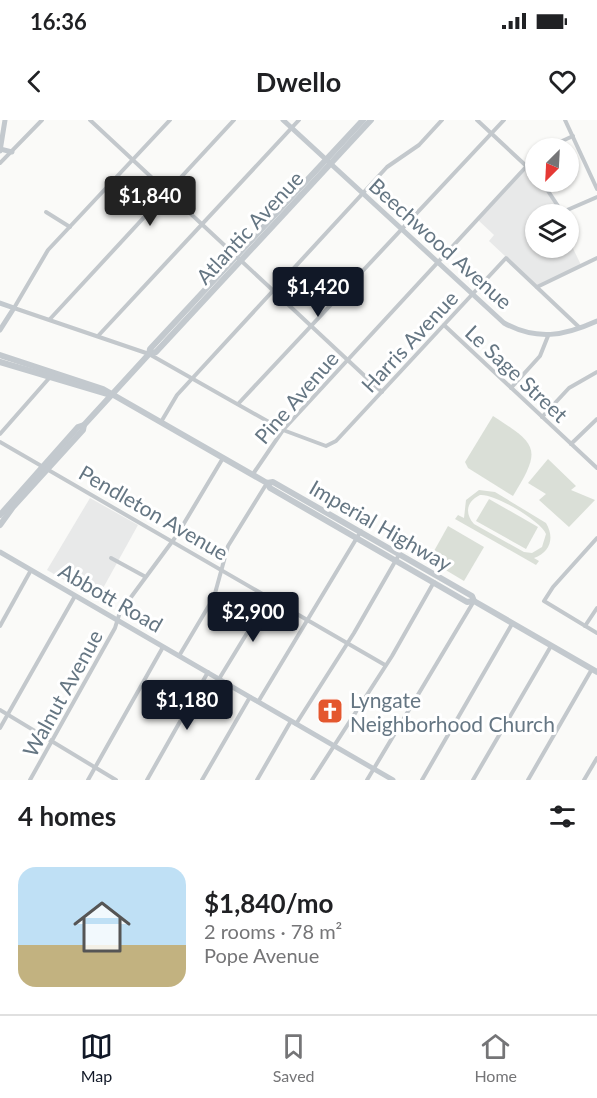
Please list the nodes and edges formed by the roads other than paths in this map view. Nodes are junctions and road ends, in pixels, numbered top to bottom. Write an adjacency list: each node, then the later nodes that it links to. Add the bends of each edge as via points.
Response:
1 (5, 120): 18 (street)
2 (42, 120): 19 (street)
3 (90, 120): 20 (street)
4 (170, 120): 20 (street)
5 (234, 120): 25 (street)
6 (283, 120): 14 (street, Beechwood Avenue)
7 (299, 120): 14 (street)
8 (363, 120): 21 (main road, Atlantic Avenue)
9 (371, 120): 21 (main road, Atlantic Avenue)
10 (442, 120): 26 (street, via 419,145 387,166)
11 (477, 120): 15 (street)
12 (504, 120): 15 (street)
13 (566, 120): 16 (street)
14 (291, 128): 21 (street, Beechwood Avenue); 30 (street)
15 (491, 133): 23 (street); 32 (street)
16 (573, 136): 17 (street); 24 (street)
17 (569, 138)
18 (0, 150): 19 (street)
19 (12, 152): 22 (street)
20 (132, 160): 25 (street); 31 (street)
21 (328, 162): 26 (street, Beechwood Avenue); 33 (main road, Atlantic Avenue)
22 (0, 163)
23 (525, 165): 35 (street, Pine Avenue)
24 (597, 189)
25 (167, 192): 30 (street); 41 (street)
26 (363, 194): 32 (street, Beechwood Avenue); 37 (street)
27 (597, 196): 28 (street)
28 (579, 204)
29 (46, 212): 31 (street)
30 (202, 224): 33 (street); 47 (street)
31 (70, 227): 40 (street, via 43,257)
32 (401, 229): 35 (street, Beechwood Avenue); 44 (street)
33 (238, 258): 37 (street); 49 (main road, Atlantic Avenue, via 156,352)
34 (597, 258): 36 (street)
35 (436, 262): 38 (street, Beechwood Avenue); 51 (street, Pine Avenue)
36 (537, 287): 38 (street, Harris Avenue, via 507,258); 45 (street)
37 (273, 291): 44 (street); 55 (street)
38 (472, 295): 43 (street, Harris Avenue); 48 (street, Beechwood Avenue, via 504,323 522,332)
39 (0, 303): 40 (street)
40 (14, 308): 41 (street); 46 (street)
41 (50, 320): 47 (street)
42 (597, 321): 45 (street, Beechwood Avenue)
43 (444, 325): 56 (street, Le Sage Street); 57 (street, Harris Avenue)
44 (311, 326): 51 (street); 59 (street)
45 (581, 329): 48 (street, Beechwood Avenue)
46 (0, 330)
47 (98, 336): 49 (street)
48 (548, 336): 56 (street, via 540,356)
49 (149, 354): 55 (street); 58 (main road, Atlantic Avenue)
50 (0, 355): 54 (main road, Imperial Highway)
51 (347, 360): 57 (street); 63 (street, Pine Avenue)
52 (0, 362): 54 (main road, Imperial Highway)
53 (597, 372): 60 (street, via 569,388)
54 (52, 375): 58 (main road, Imperial Highway, via 103,389); 64 (street)
55 (193, 378): 59 (street); 62 (street)
56 (511, 388): 60 (street, Le Sage Street)
57 (382, 392): 63 (street, Harris Avenue, via 333,444 322,446)
58 (112, 396): 62 (main road, Imperial Highway); 68 (main road, Atlantic Avenue, via 78,427)
59 (238, 404): 63 (street)
60 (542, 417): 66 (street, Le Sage Street)
61 (597, 419): 66 (street)
62 (161, 422): 67 (main road, Imperial Highway)
63 (283, 430): 70 (street, Pine Avenue)
64 (0, 434)
65 (0, 442): 68 (street, Pendleton Avenue)
66 (571, 444): 69 (street, Le Sage Street)
67 (224, 458): 70 (main road, Imperial Highway); 76 (street, Walnut Avenue)
68 (45, 467): 72 (main road, Atlantic Avenue); 73 (main road, Atlantic Avenue); 76 (street, Pendleton Avenue)
69 (597, 468)
70 (253, 474): 71 (main road, Imperial Highway)
71 (267, 483): 74 (main road, Imperial Highway, via 273,482); 81 (street, via 228,546)
72 (0, 515)
73 (0, 525)
74 (359, 535): 78 (main road, Imperial Highway); 80 (main road, Imperial Highway); 90 (street)
75 (597, 538): 94 (street, via 553,586 544,602)
76 (171, 539): 81 (street, Pendleton Avenue); 83 (street, Walnut Avenue)
77 (0, 552): 82 (street, Abbott Road)
78 (400, 553): 80 (street); 84 (main road, Imperial Highway)
79 (111, 558): 83 (street)
80 (395, 560): 85 (main road, Imperial Highway); 96 (street)
81 (222, 569): 87 (street, Pendleton Avenue); 99 (street, via 214,597)
82 (31, 570): 86 (street, Abbott Road); 93 (street)
83 (144, 576): 91 (street, Walnut Avenue)
84 (438, 576): 85 (street); 88 (main road, Imperial Highway)
85 (434, 582): 88 (main road, Imperial Highway, via 467,602); 100 (street)
86 (75, 596): 91 (street, Abbott Road); 107 (street)
87 (269, 597): 90 (street, Pendleton Avenue); 103 (street)
88 (474, 601): 92 (main road, Imperial Highway); 114 (street)
89 (597, 608): 94 (street)
90 (308, 618): 96 (street, Pendleton Avenue); 105 (street)
91 (118, 620): 98 (street, Abbott Road); 110 (street, Walnut Avenue)
92 (512, 624): 97 (main road, Imperial Highway); 124 (street)
93 (0, 626)
94 (585, 626): 95 (street)
95 (597, 633)
96 (347, 641): 100 (street, Pendleton Avenue); 108 (street)
97 (551, 646): 101 (main road, Imperial Highway); 125 (street)
98 (163, 647): 99 (street, Abbott Road); 113 (street)
99 (179, 656): 102 (street, Abbott Road)
100 (386, 665): 111 (street)
101 (594, 671): 126 (street)
102 (208, 672): 103 (street, Abbott Road); 118 (street)
103 (219, 679): 104 (street, Abbott Road)
104 (250, 697): 105 (street, Abbott Road); 119 (street)
105 (258, 702): 108 (street, Abbott Road)
106 (0, 710): 107 (street)
107 (8, 714): 109 (street); 110 (street)
108 (294, 722): 111 (street, Abbott Road); 120 (street)
109 (0, 729)
110 (52, 740): 113 (street); 115 (street, Walnut Avenue)
111 (334, 746): 114 (street, Abbott Road); 121 (street)
112 (597, 758): 127 (street)
113 (95, 767): 116 (street); 117 (street)
114 (374, 769): 122 (street); 123 (street, Abbott Road)
115 (30, 780)
116 (88, 780)
117 (116, 780)
118 (147, 780)
119 (202, 780)
120 (257, 780)
121 (312, 780)
122 (367, 780)
123 (393, 780)
124 (422, 780)
125 (474, 780)
126 (528, 780)
127 (584, 780)

